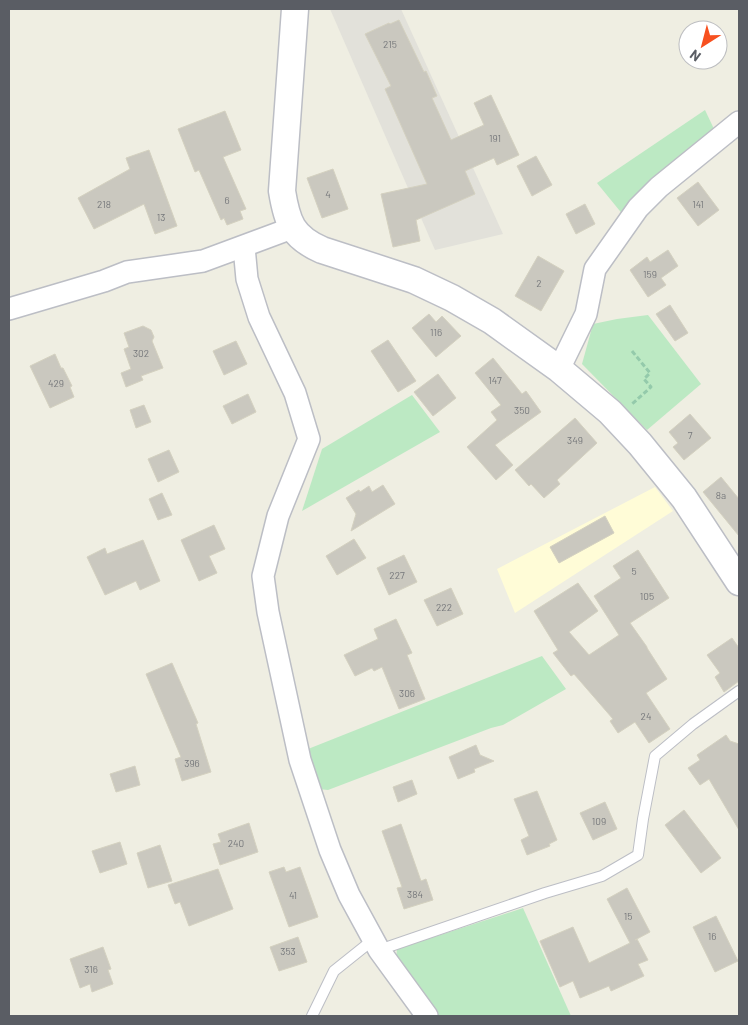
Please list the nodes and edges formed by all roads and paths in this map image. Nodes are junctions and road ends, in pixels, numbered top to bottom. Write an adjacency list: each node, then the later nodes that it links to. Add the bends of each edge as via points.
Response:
1 (295, 9): 3 (street, via 282,191 284,208)
2 (739, 122): 7 (street, via 638,208 595,269 586,314)
3 (292, 228): 4 (street); 7 (street, via 304,241 322,250 414,280 452,298 492,321)
4 (244, 246): 5 (street, via 203,260 127,272); 11 (street, via 246,279 259,317 295,393 309,439 278,516 263,576 268,612 297,746 330,850 349,896)
5 (9, 309)
6 (632, 351): 8 (path, via 650,373 644,379 651,387)
7 (560, 369): 9 (street, via 610,412 640,444 684,498)
8 (631, 405)
9 (739, 582)
10 (739, 691): 11 (lane, via 655,756 638,855 602,876)
11 (377, 944): 12 (lane, via 334,971); 13 (street)
12 (312, 1016)
13 (427, 1016)

